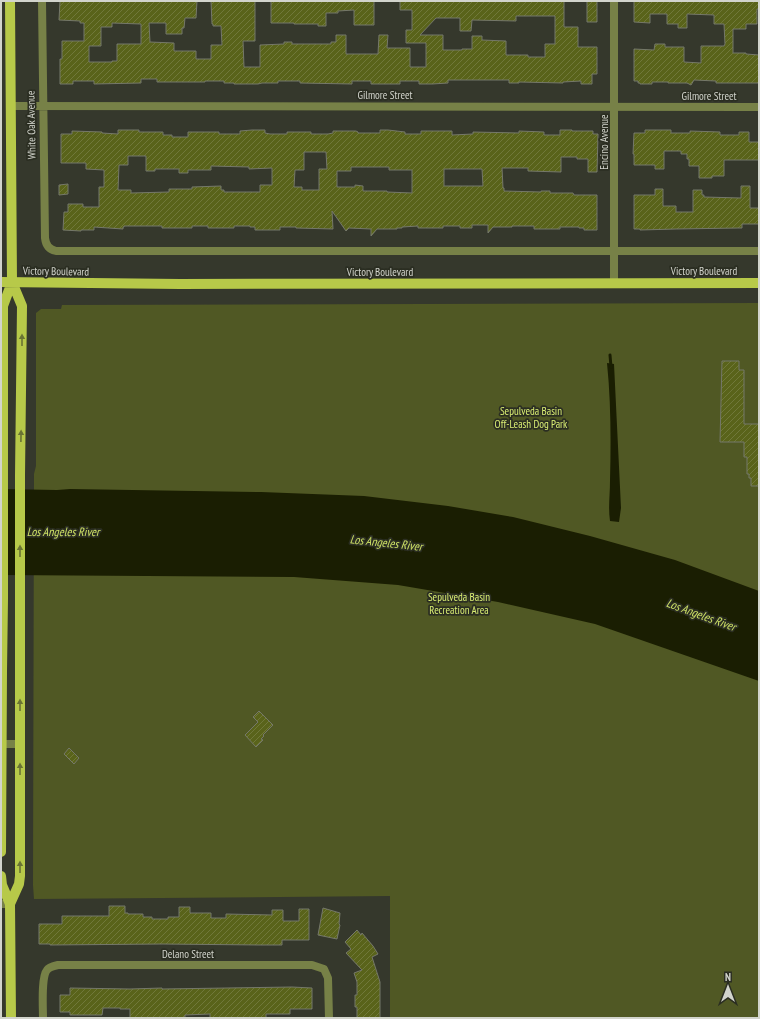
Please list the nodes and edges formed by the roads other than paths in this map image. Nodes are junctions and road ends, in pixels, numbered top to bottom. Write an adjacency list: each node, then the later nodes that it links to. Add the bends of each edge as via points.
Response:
1 (10, 1): 4 (main road, White Oak Avenue)
2 (42, 1): 5 (street, White Oak Avenue)
3 (614, 1): 6 (street, Encino Avenue)
4 (12, 106): 5 (street, Gilmore Street); 12 (main road, White Oak Avenue)
5 (43, 106): 6 (street, Gilmore Street); 8 (street, White Oak Avenue, via 45,238)
6 (614, 106): 7 (street, Gilmore Street); 9 (street, Encino Avenue)
7 (759, 107)
8 (48, 247): 9 (street, Victory Boulevard, via 56,251)
9 (615, 251): 10 (street, Victory Boulevard); 13 (street, Encino Avenue)
10 (759, 251)
11 (1, 282): 12 (main road, Victory Boulevard)
12 (12, 282): 13 (main road, Victory Boulevard); 15 (main road, White Oak Avenue, via 3,306 4,590); 16 (main road, White Oak Avenue, one-way to 12, via 22,306)
13 (614, 283): 14 (main road, Victory Boulevard)
14 (759, 283)
15 (1, 744): 16 (street); 17 (main road, White Oak Avenue)
16 (20, 744): 19 (main road, White Oak Avenue, one-way to 16, via 19,884 20,876)
17 (1, 852)
18 (1, 876): 19 (main road, White Oak Avenue)
19 (6, 904): 20 (main road, White Oak Avenue)
20 (11, 1018)
21 (43, 1018): 22 (street, Delano Street, via 43,978 46,971 58,965 312,965 324,969 328,978)
22 (329, 1018)

